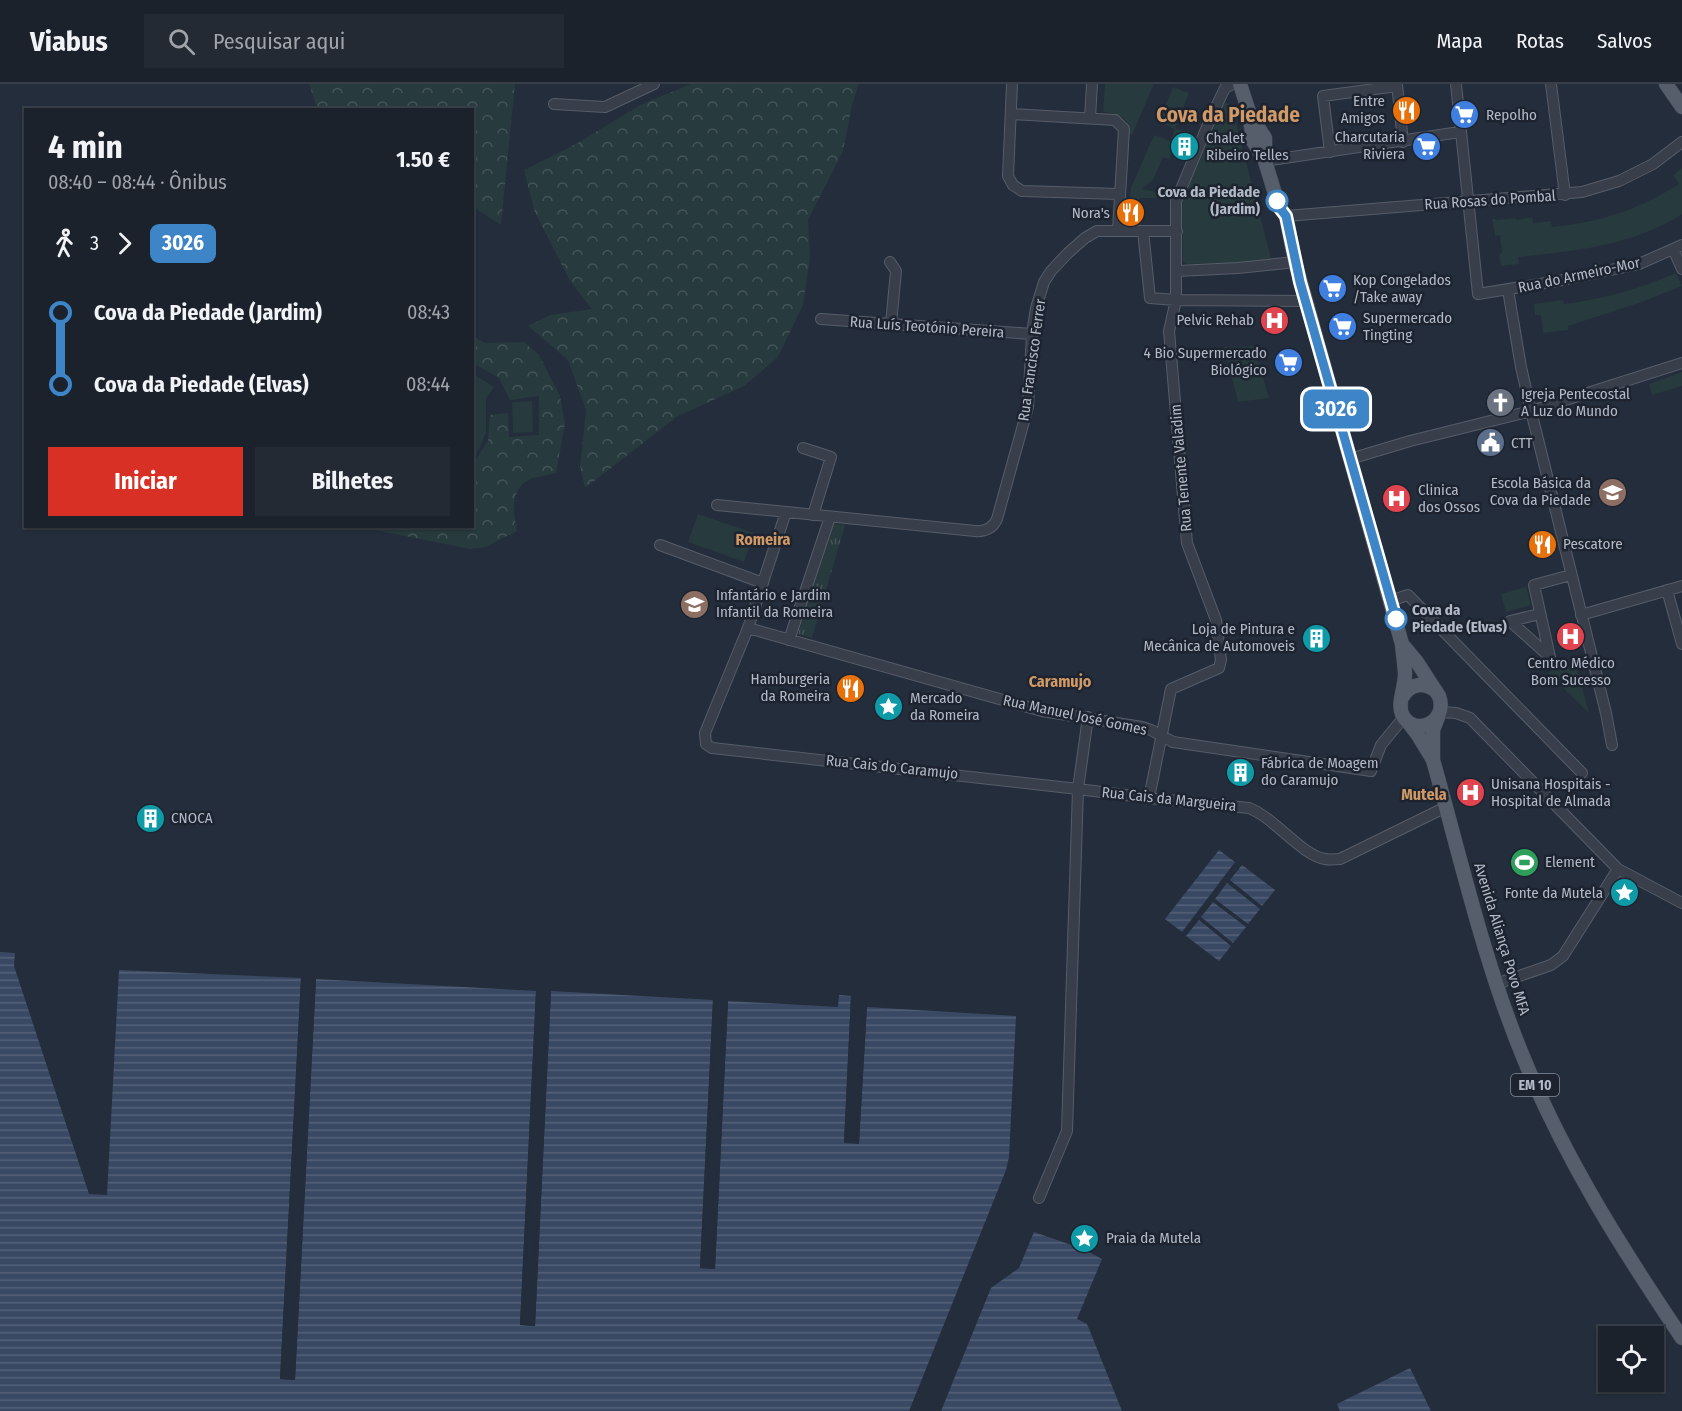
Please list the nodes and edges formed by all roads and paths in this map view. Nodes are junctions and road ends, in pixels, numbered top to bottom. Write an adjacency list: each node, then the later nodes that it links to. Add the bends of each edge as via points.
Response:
1 (654, 84): 10 (street, via 605,107)
2 (1012, 84): 12 (street)
3 (1092, 84): 13 (street)
4 (1233, 84): 25 (street, Rua Tenente Valadim, via 1225,88 1212,114 1176,201)
5 (1240, 84): 18 (main road, EM 10, via 1249,112 1265,138)
6 (1456, 84): 14 (street)
7 (1551, 84): 20 (street)
8 (1666, 84): 11 (main road)
9 (1397, 85): 15 (street); 17 (street, via 1323,96)
10 (554, 104)
11 (1682, 108)
12 (1011, 114): 13 (street); 19 (street, via 1008,176 1013,185 1022,191)
13 (1090, 118): 19 (street, via 1115,120 1124,129)
14 (1460, 132): 15 (street); 21 (street)
15 (1404, 142): 17 (street)
16 (1682, 142): 20 (street, Rua Rosas do Pombal, via 1653,164 1619,181)
17 (1330, 152): 18 (street)
18 (1265, 161): 22 (main road, EM 10)
19 (1119, 194): 23 (street)
20 (1565, 195): 21 (street, Rua Rosas do Pombal)
21 (1469, 202): 22 (street, Rua Rosas do Pombal); 31 (street, Rua do Armeiro-Mor, via 1478,294)
22 (1280, 211): 28 (main road, EM 10, via 1282,235)
23 (1118, 230): 24 (street, Rua Francisco Ferrer); 36 (street, Rua Francisco Ferrer, via 1097,231 1085,238 1051,271 1036,308)
24 (1143, 231): 25 (street, Rua Francisco Ferrer); 32 (street, via 1150,297)
25 (1177, 231): 30 (street, Rua Tenente Valadim)
26 (1677, 247): 29 (street); 31 (street, Rua do Armeiro-Mor, via 1639,264)
27 (890, 262): 35 (street, via 896,271)
28 (1295, 262): 30 (street); 33 (main road, EM 10)
29 (1682, 269)
30 (1177, 271): 32 (street, Rua Tenente Valadim)
31 (1508, 290): 38 (street)
32 (1176, 300): 33 (street); 62 (street, Rua Tenente Valadim, via 1170,331 1187,543 1216,620 1221,660 1219,668 1170,689)
33 (1306, 301): 40 (main road, EM 10)
34 (821, 319): 35 (street, Rua Luís Teotónio Pereira)
35 (891, 324): 36 (street, Rua Luís Teotónio Pereira)
36 (1032, 334): 44 (street, Rua Francisco Ferrer, via 1028,407 997,519 991,527 980,531)
37 (1682, 363): 38 (street)
38 (1531, 411): 40 (street); 46 (street)
39 (803, 448): 43 (street, via 831,457)
40 (1350, 459): 50 (main road, EM 10)
41 (717, 505): 42 (street, Rua Francisco Ferrer)
42 (786, 512): 43 (street, Rua Francisco Ferrer); 47 (street)
43 (813, 515): 44 (street, Rua Francisco Ferrer)
44 (830, 517): 54 (street)
45 (660, 545): 47 (street)
46 (1571, 575): 51 (street, via 1534,585); 52 (street)
47 (763, 582): 53 (street)
48 (1682, 586): 49 (street)
49 (1667, 590): 52 (street); 55 (street)
50 (1390, 604): 56 (main road, EM 10); 65 (street, via 1408,595)
51 (1540, 614)
52 (1581, 615): 63 (street)
53 (748, 628): 54 (street, Rua Manuel José Gomes); 66 (street, Rua Cais do Caramujo, via 705,733 706,744 716,749)
54 (789, 640): 60 (street, Rua Manuel José Gomes, via 1042,711)
55 (1682, 642)
56 (1402, 644): 57 (main road, EM 10); 58 (main road, EM 10)
57 (1436, 691): 58 (main road, via 1426,685 1415,685); 59 (main road, EM 10, via 1441,701)
58 (1402, 696): 61 (main road, EM 10, via 1400,707)
59 (1439, 715): 61 (main road, via 1424,726); 64 (main road, Avenida Aliança Povo MFA / EM 10, via 1433,730); 69 (street, via 1462,714 1477,724)
60 (1088, 717): 62 (street, Rua Manuel José Gomes, via 1143,727); 66 (street)
61 (1405, 718): 62 (street, Rua Manuel José Gomes, via 1381,746 1371,771 1173,742); 64 (main road, Avenida Aliança Povo MFA / EM 10)
62 (1162, 737): 67 (street)
63 (1612, 745)
64 (1433, 760): 68 (main road, Avenida Aliança Povo MFA / EM 10)
65 (1582, 772)
66 (1078, 789): 67 (street, Rua Cais da Margueira); 72 (street, via 1067,1131)
67 (1149, 798): 68 (street, Rua Cais da Margueira, via 1249,808 1309,852 1326,859 1340,859)
68 (1446, 807): 71 (main road, Avenida Aliança Povo MFA / EM 10)
69 (1617, 869): 70 (street); 71 (street, via 1563,956 1551,965)
70 (1682, 903)
71 (1496, 984): 73 (main road, Avenida Aliança Povo MFA / EM 10, via 1555,1129 1599,1209)
72 (1039, 1198)
73 (1682, 1338)

